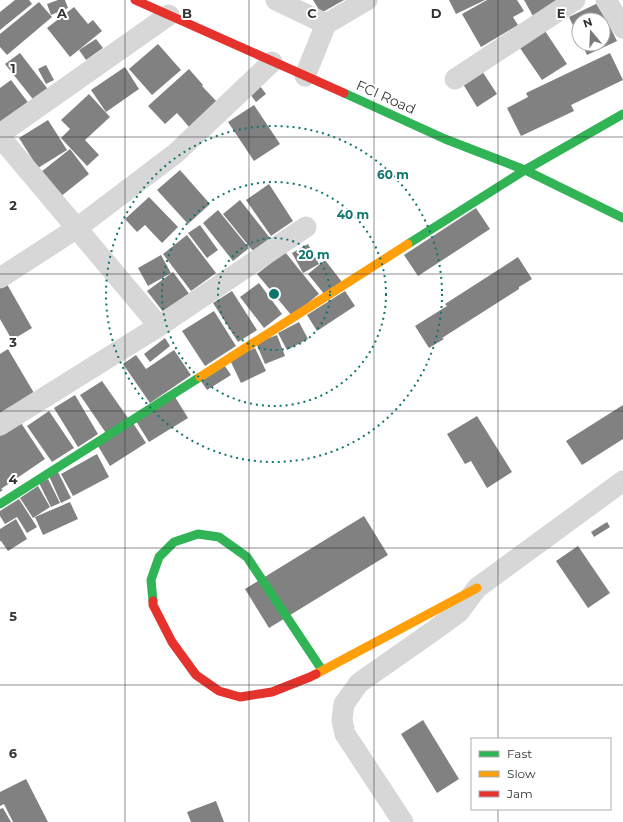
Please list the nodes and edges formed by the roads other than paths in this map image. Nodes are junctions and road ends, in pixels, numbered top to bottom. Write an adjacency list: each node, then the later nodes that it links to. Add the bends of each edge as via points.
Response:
1 (135, 0): 6 (street, FCI Road)
2 (276, 0): 7 (street)
3 (367, 0): 7 (street)
4 (575, 0): 11 (street)
5 (606, 0): 8 (street)
6 (169, 15): 9 (street, FCI Road); 13 (street)
7 (326, 24): 10 (street)
8 (623, 28)
9 (272, 62): 10 (street, FCI Road); 17 (street, via 176,153)
10 (305, 76): 14 (street, FCI Road, via 445,139)
11 (455, 79)
12 (623, 114): 14 (street)
13 (0, 136): 17 (street)
14 (525, 170): 15 (street, FCI Road); 22 (street)
15 (623, 218)
16 (306, 227): 19 (street)
17 (77, 228): 18 (street); 19 (street)
18 (0, 278)
19 (159, 326): 20 (street)
20 (0, 425)
21 (623, 481): 23 (street)
22 (0, 504)
23 (477, 588): 24 (street); 25 (street, via 459,612 359,682 344,704 342,720 345,734)
24 (322, 670): 24 (street, via 272,692 240,697 219,691 196,675 172,642 152,605 152,580 159,557 174,542 198,534 219,537 247,557)
25 (403, 822)

